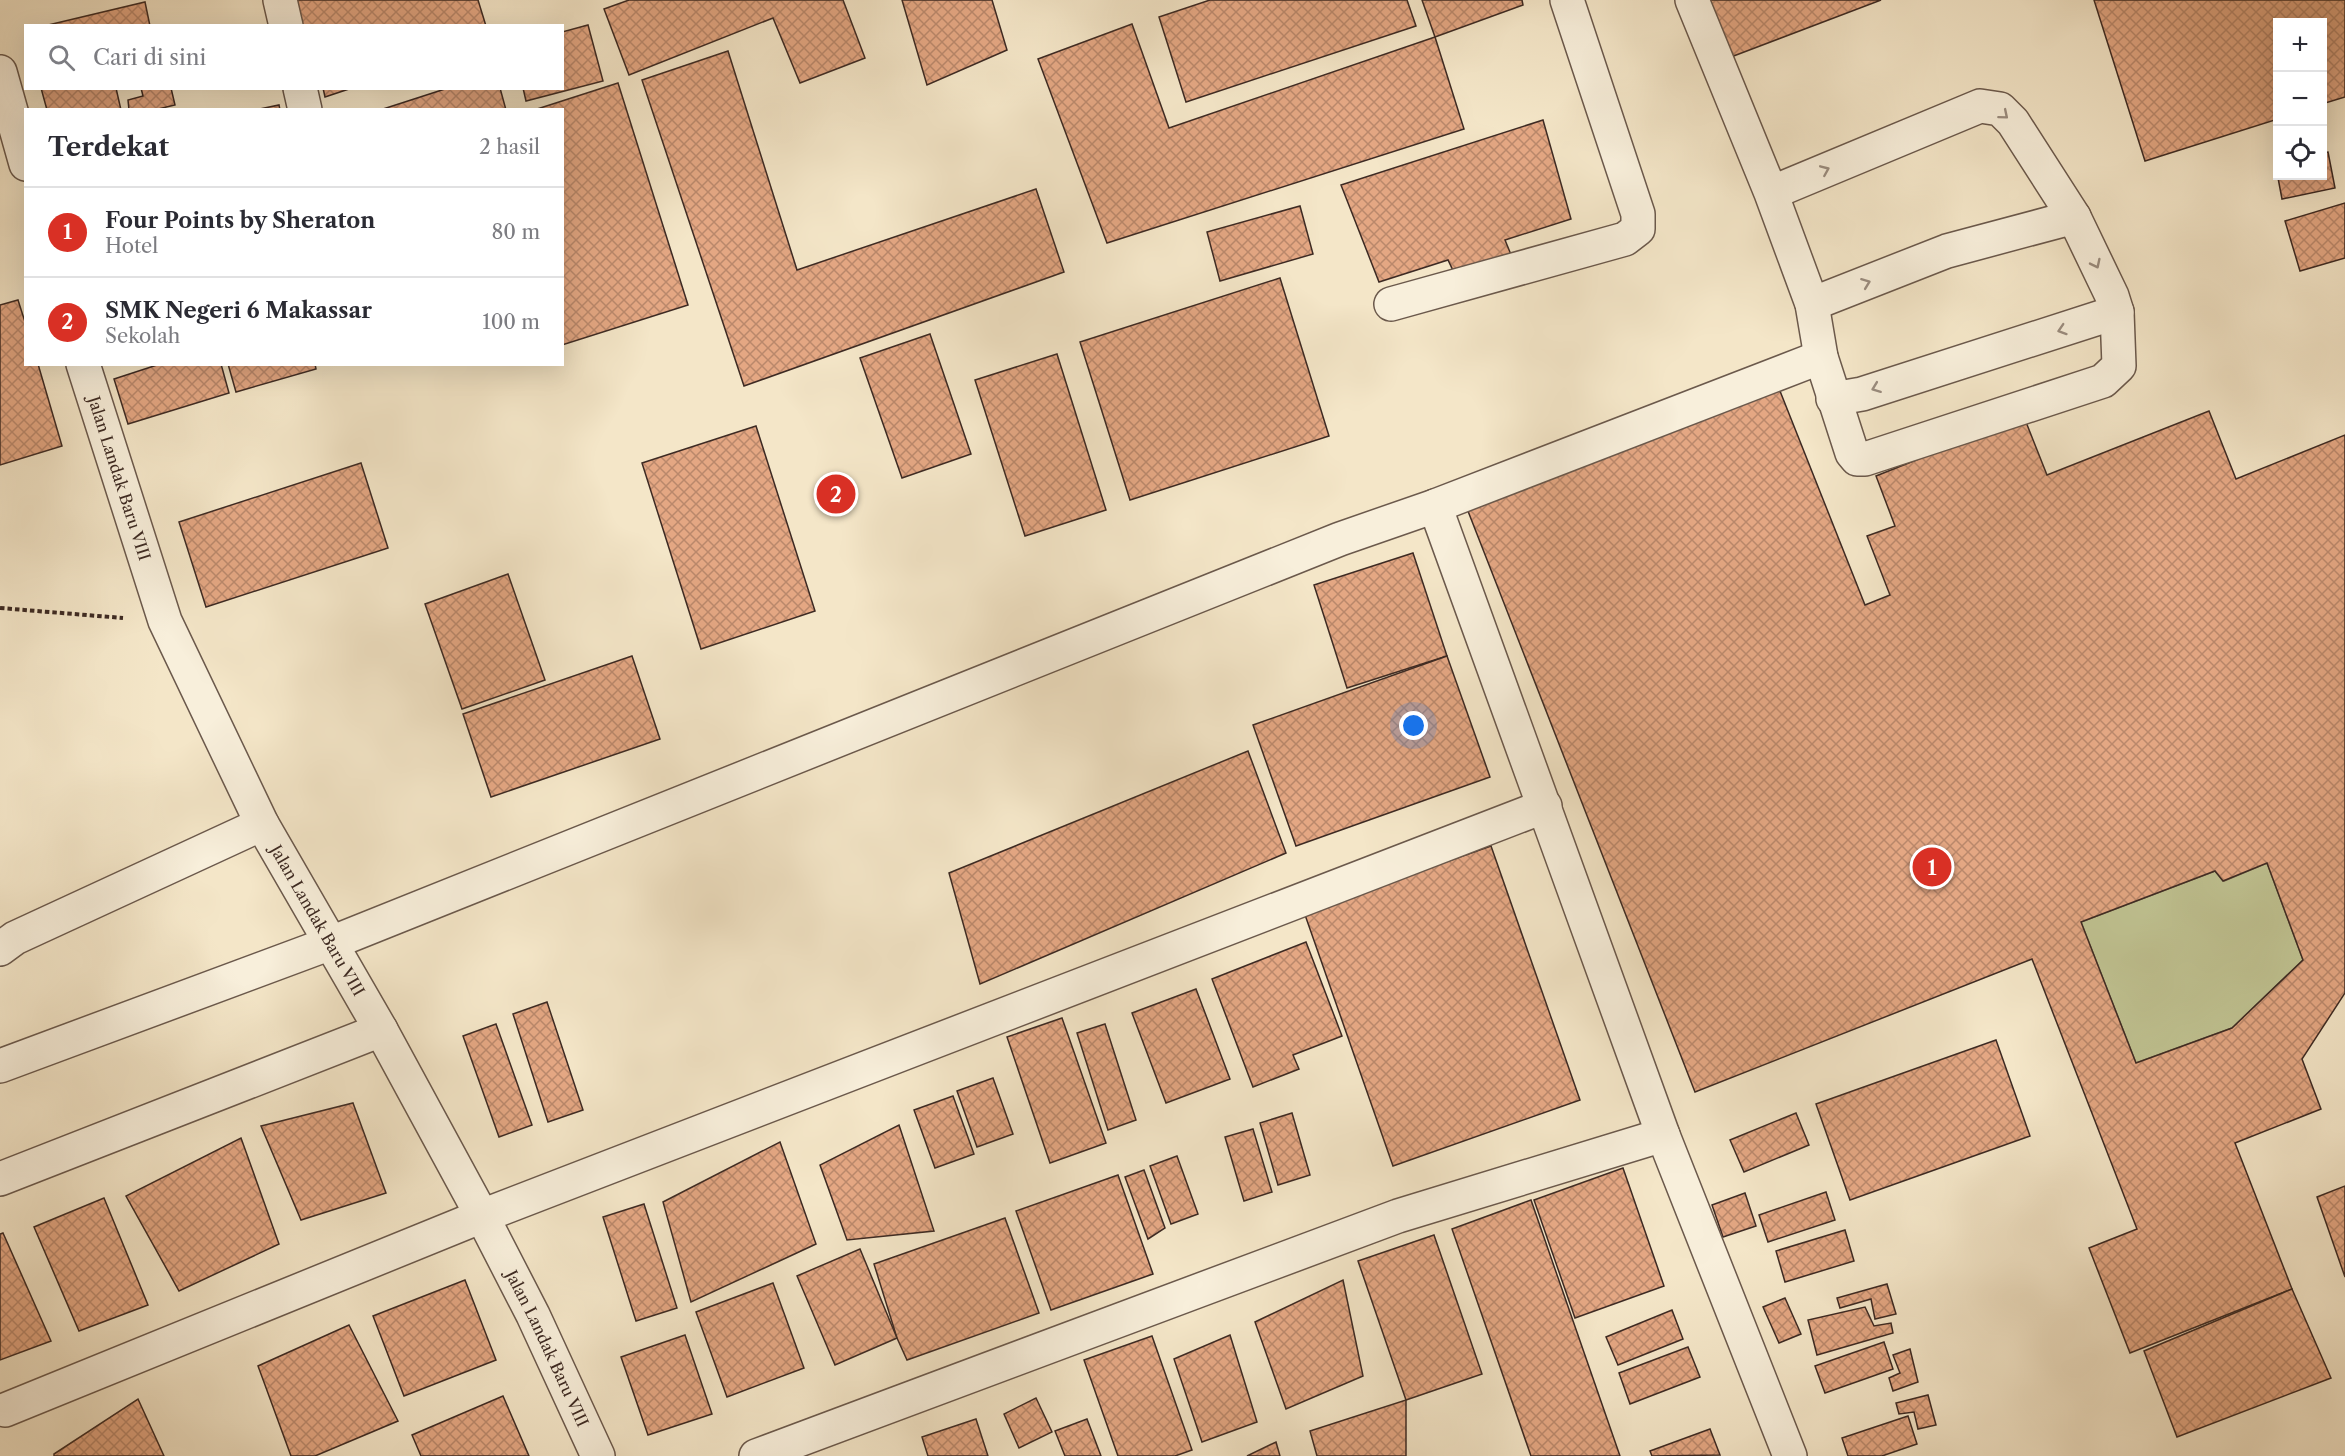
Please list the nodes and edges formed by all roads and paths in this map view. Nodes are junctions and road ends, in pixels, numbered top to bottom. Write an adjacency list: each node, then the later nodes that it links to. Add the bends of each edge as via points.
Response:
1 (280, 0): 4 (street)
2 (1567, 0): 11 (street, via 1638,214 1638,229 1625,239)
3 (1692, 0): 9 (street)
4 (286, 24)
5 (0, 72): 8 (street)
6 (300, 90): 7 (street)
7 (305, 108)
8 (24, 157)
9 (1771, 193): 10 (street, one-way to 10, via 1980,106 2000,109 2013,122); 12 (street)
10 (2074, 217): 12 (street, one-way to 10, via 1947,251); 13 (street, one-way to 13)
11 (1391, 304)
12 (1812, 304): 14 (street)
13 (2117, 312): 16 (street, one-way to 16, via 1862,394); 16 (street, via 2119,366 2103,381 1865,459 1857,459 1852,453)
14 (1821, 357): 16 (street); 17 (street)
15 (84, 366): 19 (street, Jalan Landak Baru VIII)
16 (1833, 399)
17 (1435, 506): 20 (street); 22 (street, via 1340,539)
18 (0, 608): 19 (path)
19 (165, 621): 21 (street, Jalan Landak Baru VIII)
20 (1545, 806): 26 (street); 28 (street)
21 (262, 824): 22 (street, Jalan Landak Baru VIII); 23 (street, via 15,938)
22 (331, 943): 24 (street, Jalan Landak Baru VIII); 25 (street)
23 (0, 949)
24 (381, 1030): 27 (street); 28 (street, Jalan Landak Baru VIII)
25 (0, 1066)
26 (1663, 1136): 31 (street, via 1398,1216); 32 (street)
27 (0, 1179)
28 (482, 1216): 29 (street); 30 (street, Jalan Landak Baru VIII)
29 (5, 1410)
30 (598, 1456)
31 (756, 1456)
32 (1790, 1456)

